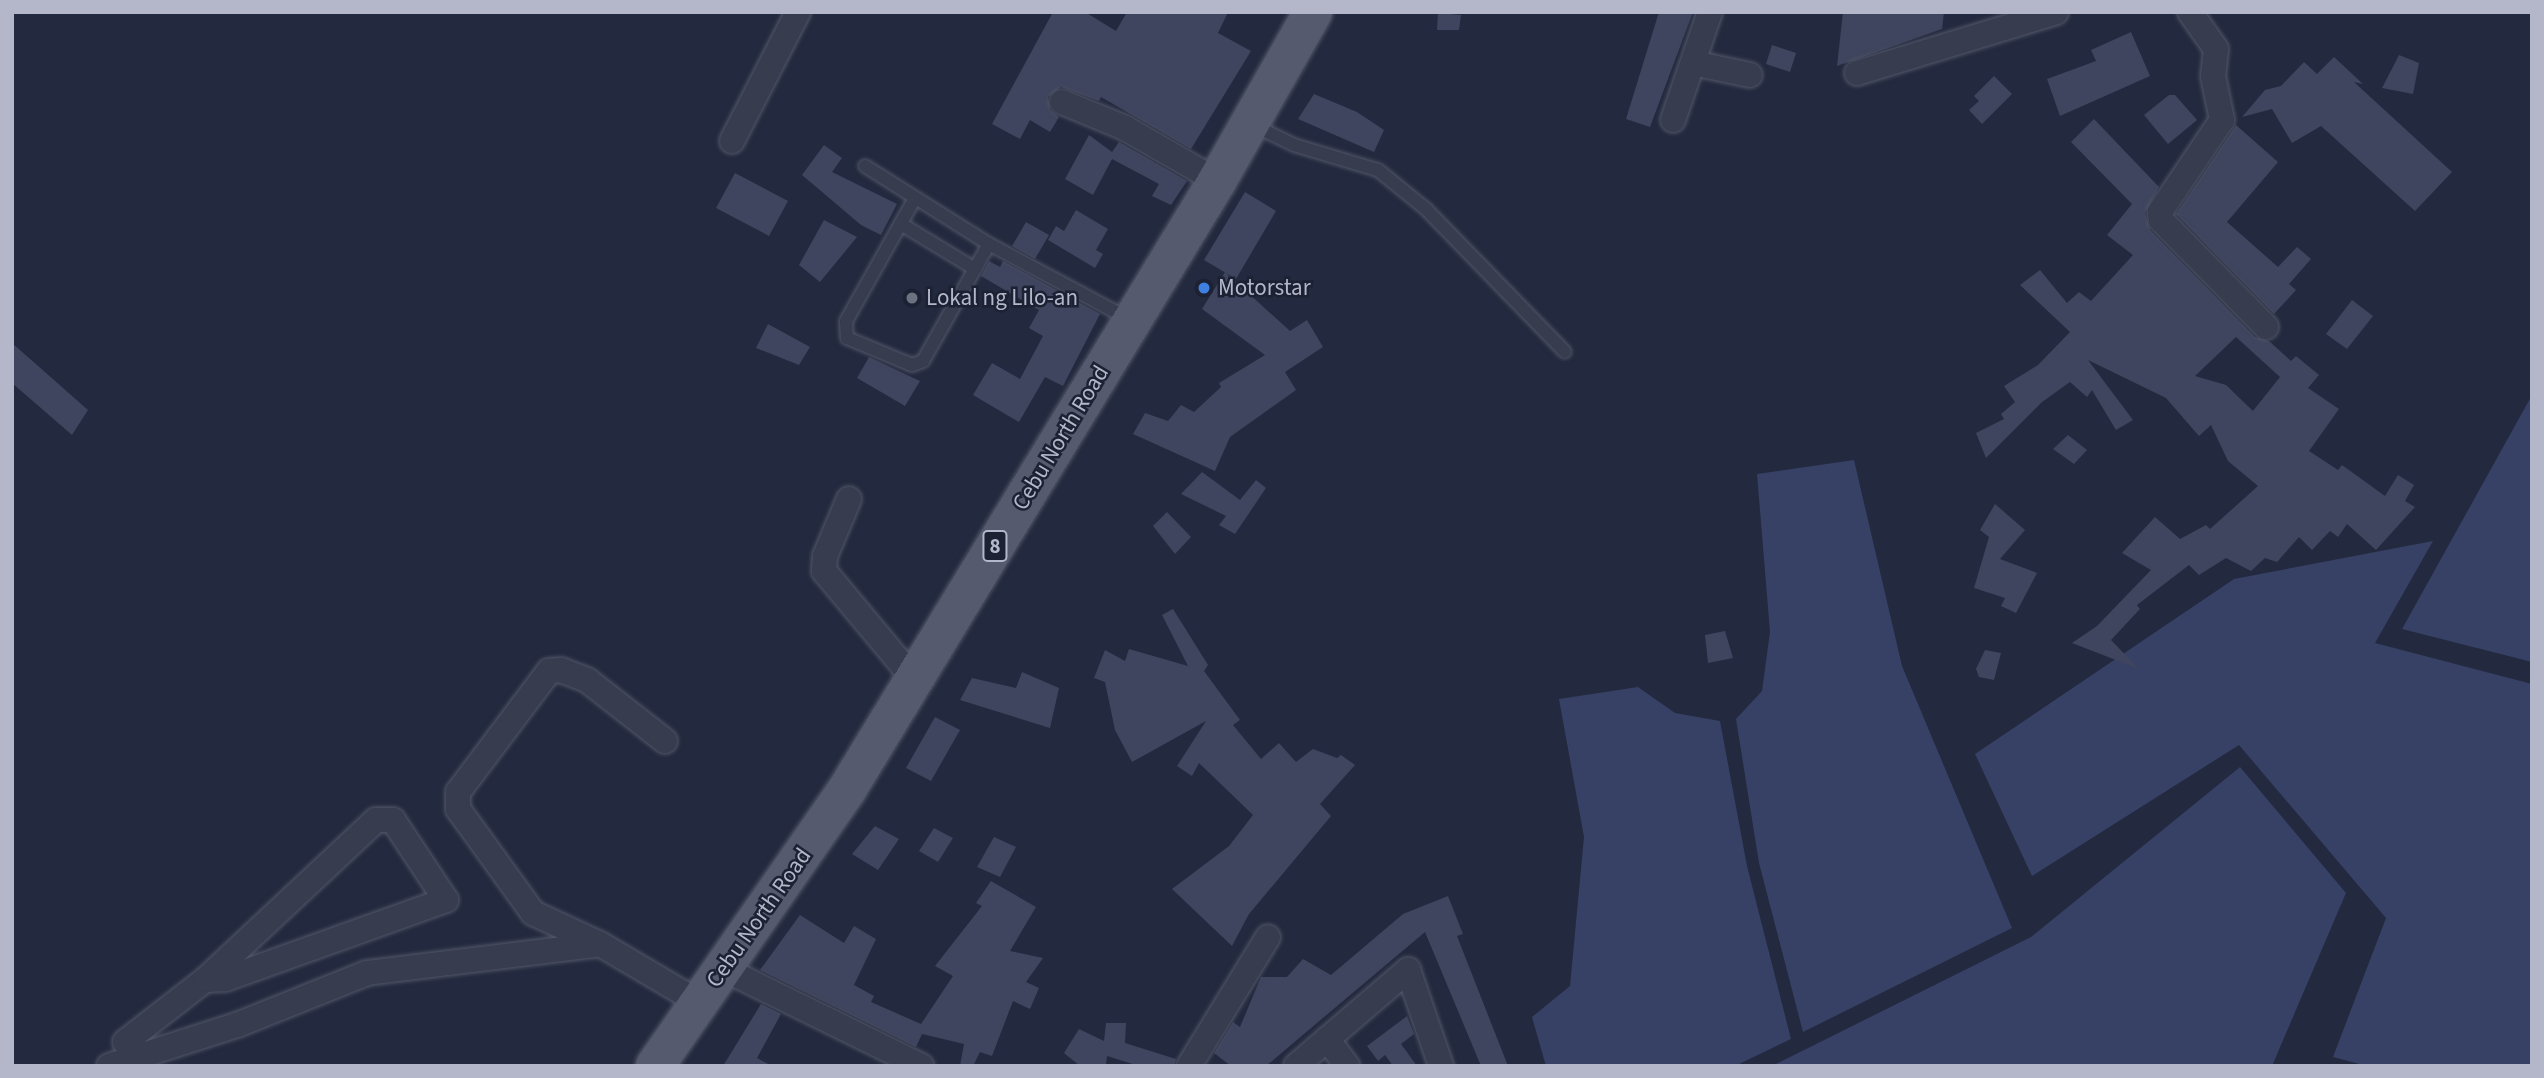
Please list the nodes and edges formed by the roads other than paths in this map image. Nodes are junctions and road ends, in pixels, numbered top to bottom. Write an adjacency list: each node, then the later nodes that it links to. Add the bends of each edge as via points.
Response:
1 (798, 12): 12 (street)
2 (1313, 12): 11 (main road, Cebu North Road / 8)
3 (1710, 12): 6 (street)
4 (2056, 12): 7 (street)
5 (2190, 12): 20 (street, via 2216,49 2213,76 2222,120 2160,212 2161,220)
6 (1693, 63): 8 (street); 10 (street)
7 (1857, 73)
8 (1750, 75)
9 (1062, 102): 14 (street, via 1125,128)
10 (1673, 120)
11 (1251, 124): 14 (main road, Cebu North Road / 8); 21 (lane, via 1294,145 1378,170 1426,209)
12 (732, 141)
13 (865, 166): 15 (lane)
14 (1217, 181): 19 (main road, Cebu North Road / 8)
15 (914, 200): 16 (lane); 17 (lane)
16 (901, 224): 18 (lane); 18 (lane, via 846,321 847,338 912,365 923,361)
17 (989, 244): 18 (lane); 19 (lane)
18 (975, 269)
19 (1133, 321): 23 (main road, Cebu North Road / 8)
20 (2266, 327)
21 (1565, 352)
22 (849, 499): 23 (street, via 825,556 824,571)
23 (914, 678): 27 (main road, Cebu North Road / 8, via 848,788)
24 (665, 741): 26 (street, via 587,680 561,670 549,671 458,792 457,809 533,913)
25 (1268, 937): 35 (street)
26 (600, 944): 29 (street); 31 (street, via 367,973 237,1025)
27 (724, 969): 29 (main road, Cebu North Road / 8); 34 (street)
28 (205, 980): 28 (street, via 376,820 393,820 446,900 225,979); 31 (street)
29 (700, 1003): 33 (main road, Cebu North Road / 8)
30 (1327, 1039): 36 (street); 37 (street); 38 (street, via 1408,970)
31 (136, 1044): 32 (street)
32 (108, 1066)
33 (655, 1066)
34 (921, 1066)
35 (1189, 1066)
36 (1296, 1066)
37 (1347, 1066)
38 (1441, 1066)

